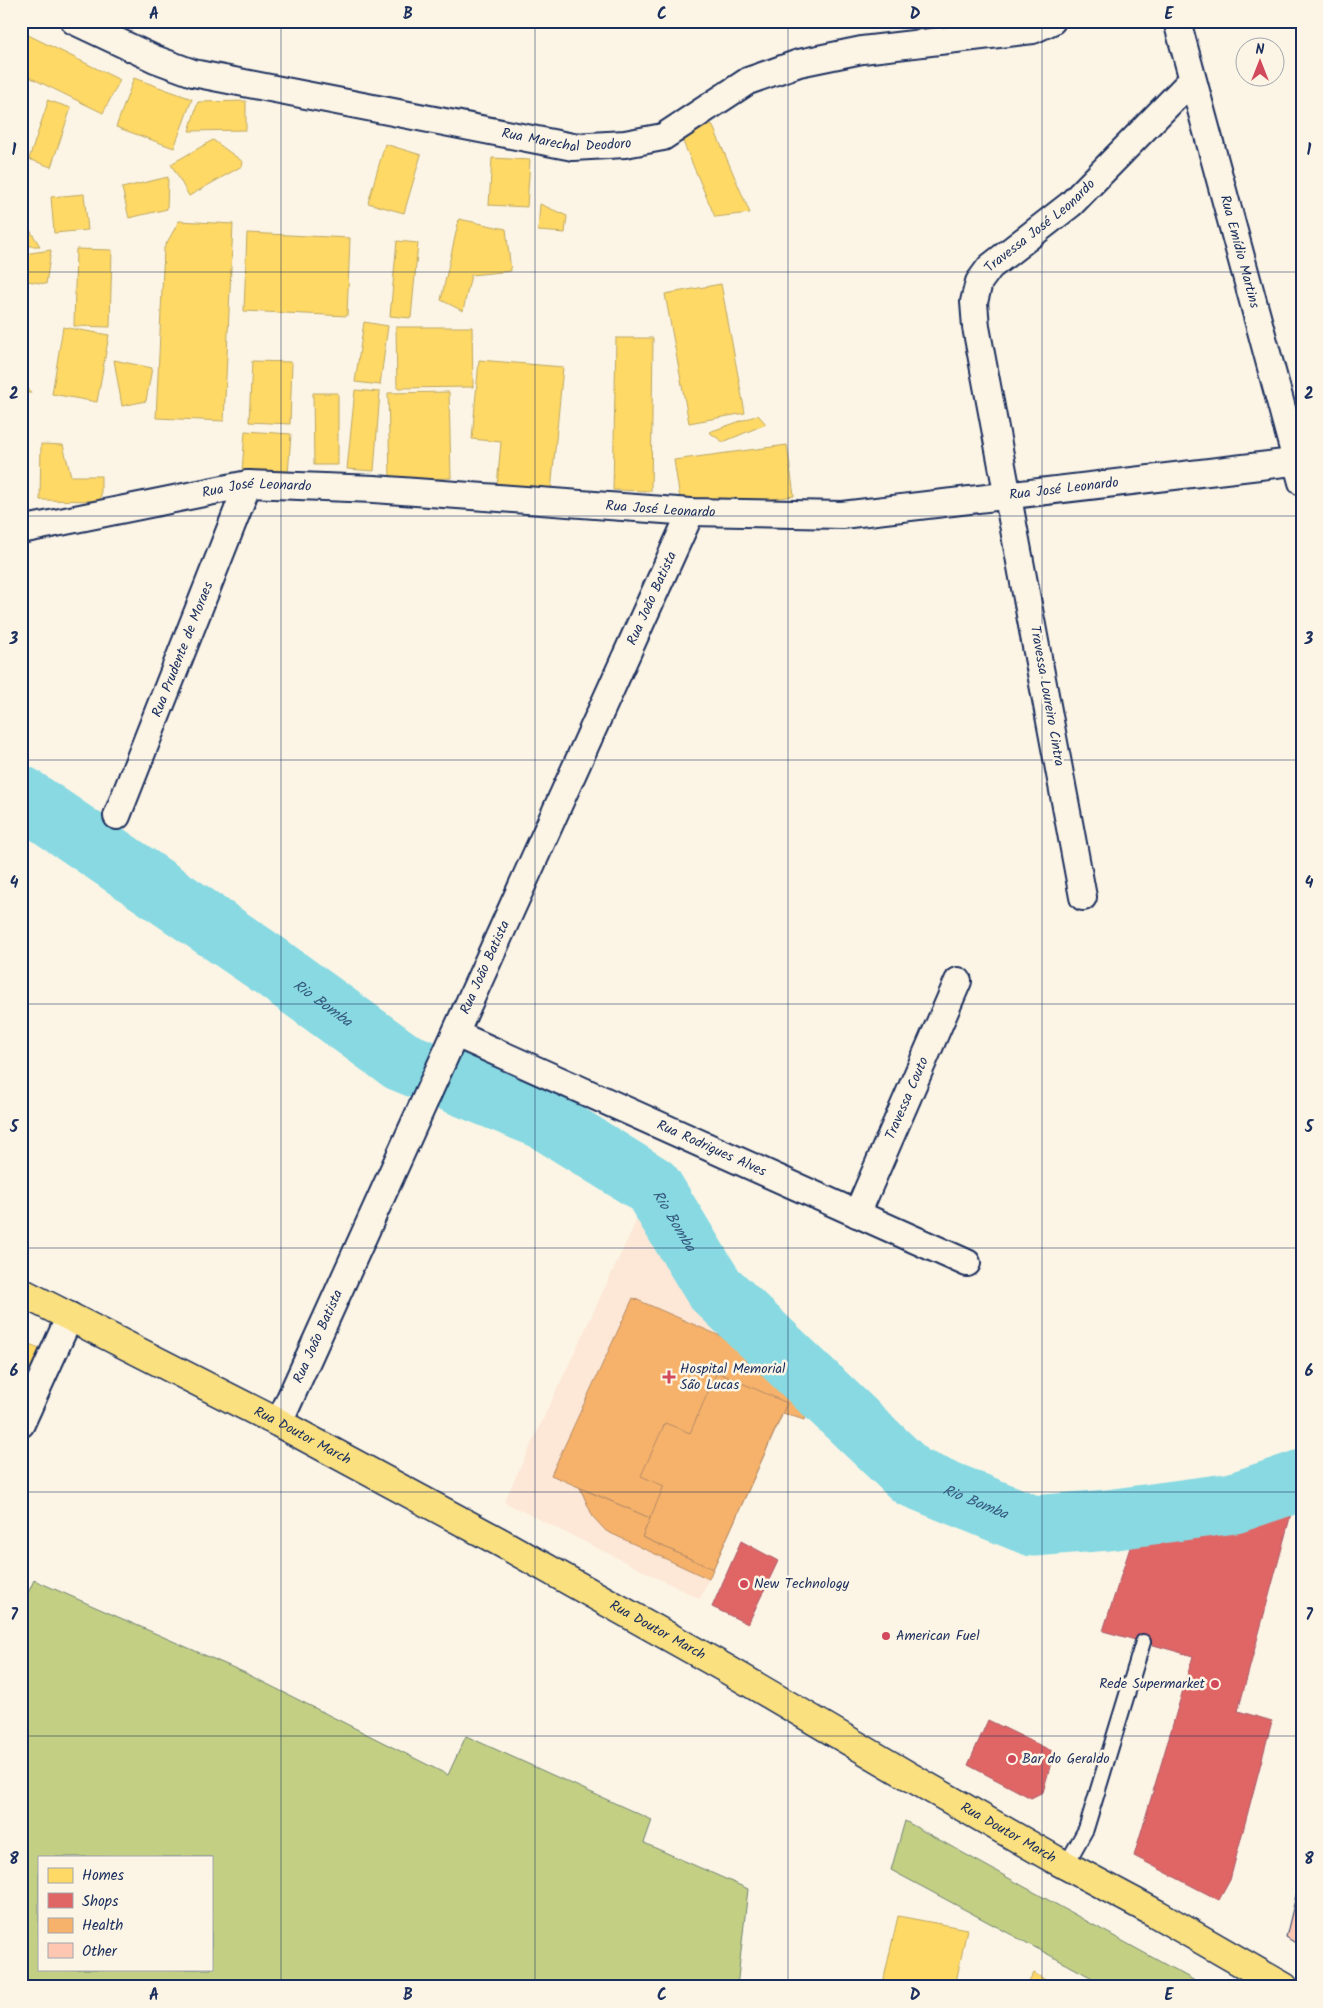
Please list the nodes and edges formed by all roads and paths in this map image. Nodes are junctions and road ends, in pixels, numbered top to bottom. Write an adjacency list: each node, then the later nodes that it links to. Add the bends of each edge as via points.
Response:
1 (74, 21): 2 (street, Rua Marechal Deodoro, via 155,60 193,73 573,147 625,144 663,137 748,81 799,63 862,50 1033,30)
2 (1052, 21)
3 (1177, 21): 4 (street, Rua Emídio Martins)
4 (1192, 80): 5 (street, Rua Emídio Martins); 7 (street, Travessa José Leonardo, via 1071,204 990,267 979,282 974,302 976,328)
5 (1300, 468): 7 (street, Rua José Leonardo)
6 (248, 484): 8 (street, Rua José Leonardo, via 374,488); 9 (street, Rua José Leonardo); 10 (street, Rua Prudente de Moraes)
7 (1010, 496): 8 (street, Rua José Leonardo, via 842,515); 11 (street, Travessa Loureiro Cintra)
8 (691, 512): 13 (street, Rua João Batista)
9 (21, 530)
10 (117, 816)
11 (1083, 897)
12 (958, 981): 14 (street, Travessa Couto)
13 (456, 1034): 14 (street, Rua Rodrigues Alves); 18 (street, Rua João Batista)
14 (857, 1214): 15 (street, Rua Rodrigues Alves)
15 (967, 1263)
16 (21, 1292): 17 (main road, Rua Doutor March)
17 (70, 1316): 18 (main road, Rua Doutor March); 19 (street)
18 (279, 1423): 21 (main road, Rua Doutor March, via 723,1667)
19 (21, 1424)
20 (1143, 1642): 21 (lane, via 1086,1829)
21 (1066, 1865): 22 (main road, Rua Doutor March, via 1166,1918)
22 (1284, 1987)

